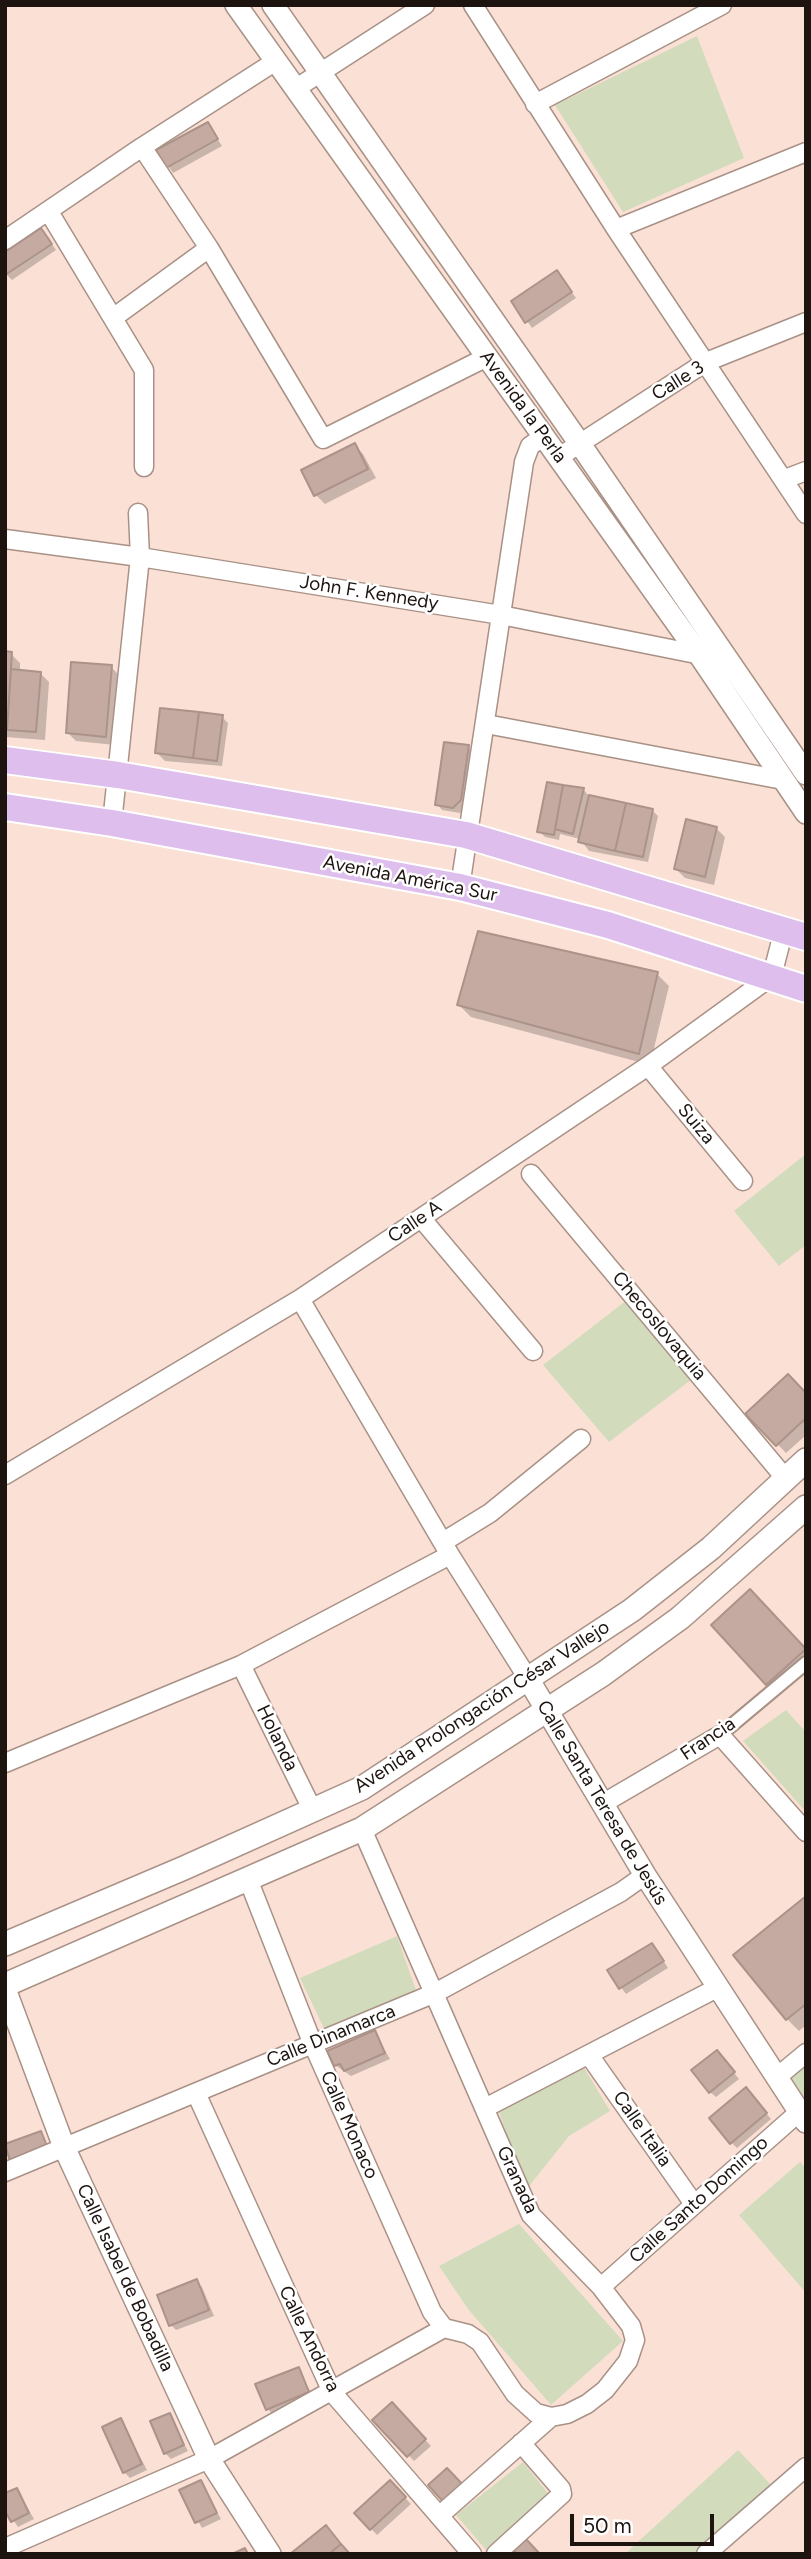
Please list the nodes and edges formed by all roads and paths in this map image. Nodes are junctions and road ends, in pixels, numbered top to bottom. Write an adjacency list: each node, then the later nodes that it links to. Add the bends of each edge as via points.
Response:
1 (236, 5): 6 (street, Avenida la Perla)
2 (273, 5): 7 (street, Avenida la Perla)
3 (425, 5): 7 (street)
4 (473, 5): 9 (street)
5 (722, 5): 9 (street)
6 (276, 61): 8 (street, Avenida la Perla); 10 (street)
7 (321, 75): 8 (street); 21 (street, Avenida la Perla)
8 (295, 89): 18 (street, Avenida la Perla)
9 (535, 104): 13 (street)
10 (142, 146): 12 (street); 15 (street)
11 (806, 152): 13 (street)
12 (49, 212): 14 (street); 16 (street)
13 (615, 229): 19 (street)
14 (5, 240)
15 (209, 248): 16 (street); 18 (street, via 323,439)
16 (113, 318): 23 (street, via 144,370)
17 (806, 322): 19 (street, Calle 3)
18 (487, 356): 20 (street, Avenida la Perla)
19 (706, 362): 21 (street, Calle 3); 25 (street)
20 (544, 436): 22 (street, Avenida la Perla); 30 (street, via 530,446 524,462)
21 (580, 443): 22 (street, Calle 3); 32 (street, Avenida la Perla)
22 (559, 457): 31 (street, Avenida la Perla)
23 (144, 467)
24 (806, 471): 25 (street)
25 (785, 479): 27 (street)
26 (138, 513): 29 (street)
27 (806, 514)
28 (5, 539): 29 (street, John F. Kennedy)
29 (140, 556): 30 (street, John F. Kennedy); 36 (street)
30 (500, 615): 31 (street, John F. Kennedy); 33 (street)
31 (698, 653): 32 (street, John F. Kennedy); 37 (street, Avenida la Perla)
32 (729, 664): 35 (street, Avenida la Perla)
33 (486, 724): 37 (street); 41 (street)
34 (5, 760): 36 (main road)
35 (806, 774)
36 (118, 775): 40 (street); 41 (main road)
37 (783, 780): 39 (street, Avenida la Perla)
38 (5, 807): 40 (main road, Avenida América Sur)
39 (806, 813)
40 (112, 823): 42 (main road, Avenida América Sur)
41 (466, 835): 42 (street); 43 (main road)
42 (460, 887): 44 (main road, Avenida América Sur, via 608,925)
43 (795, 933): 44 (street)
44 (772, 976): 45 (main road, Avenida América Sur); 46 (street, Calle A)
45 (806, 989)
46 (648, 1066): 48 (street, Suiza); 49 (street, Calle A)
47 (531, 1174): 55 (street, Checoslovaquia)
48 (743, 1181)
49 (421, 1218): 50 (street, Calle A); 51 (street)
50 (300, 1299): 54 (street, Calle A); 57 (street, Calle Santa Teresa de Jesús)
51 (533, 1351)
52 (581, 1439): 57 (street)
53 (806, 1460): 55 (main road, Avenida Prolongación César Vallejo)
54 (5, 1475)
55 (786, 1479): 60 (main road, Avenida Prolongación César Vallejo, via 711,1548 632,1610)
56 (806, 1507): 61 (main road, Avenida Prolongación César Vallejo, via 680,1618)
57 (447, 1549): 59 (street); 60 (street, Calle Santa Teresa de Jesús)
58 (806, 1663): 62 (street, Francia)
59 (241, 1665): 63 (street); 65 (street, Holanda)
60 (527, 1677): 61 (street, Calle Santa Teresa de Jesús); 65 (main road, Avenida Prolongación César Vallejo, via 362,1788)
61 (547, 1711): 64 (street, Calle Santa Teresa de Jesús); 66 (main road, Avenida Prolongación César Vallejo)
62 (720, 1735): 64 (street, Francia); 67 (street)
63 (5, 1763)
64 (602, 1804): 68 (street, Calle Santa Teresa de Jesús)
65 (313, 1811): 70 (main road, Avenida Prolongación César Vallejo)
66 (362, 1829): 69 (main road, Avenida Prolongación César Vallejo); 73 (street, Granada)
67 (806, 1832)
68 (645, 1875): 72 (street, Calle Santa Teresa de Jesús); 73 (street, Calle Dinamarca)
69 (248, 1878): 71 (main road, Avenida Prolongación César Vallejo); 74 (street, Calle Monaco)
70 (5, 1944)
71 (5, 1987): 81 (street, Calle Isabel de Bobadilla)
72 (717, 1988): 76 (street); 77 (street, Calle Santa Teresa de Jesús)
73 (435, 1993): 74 (street, Calle Dinamarca); 79 (street, Granada)
74 (312, 2042): 78 (street, Calle Dinamarca); 85 (street, Calle Monaco, via 432,2312)
75 (806, 2053): 77 (street)
76 (589, 2055): 79 (street); 83 (street, Calle Italia)
77 (776, 2078): 80 (street, Calle Santa Teresa de Jesús)
78 (196, 2093): 81 (street, Calle Dinamarca); 86 (street, Calle Andorra)
79 (485, 2108): 84 (street, Granada, via 531,2215)
80 (802, 2117): 83 (street, Calle Santo Domingo)
81 (64, 2147): 82 (street, Calle Dinamarca); 89 (street, Calle Isabel de Bobadilla)
82 (5, 2172)
83 (694, 2204): 84 (street, Calle Santo Domingo)
84 (601, 2287): 87 (street, Granada, via 631,2326 635,2340 628,2361 587,2404)
85 (444, 2328): 86 (street); 87 (street, via 480,2342 515,2395 536,2413)
86 (332, 2392): 89 (street); 91 (street, Calle Andorra)
87 (551, 2417): 88 (street)
88 (521, 2443): 91 (street); 95 (street, via 562,2494)
89 (209, 2459): 92 (street); 93 (street, Calle Isabel de Bobadilla)
90 (806, 2468): 96 (street)
91 (439, 2516): 94 (street, Calle Andorra)
92 (5, 2548)
93 (270, 2554)
94 (472, 2554)
95 (496, 2554)
96 (706, 2554)

